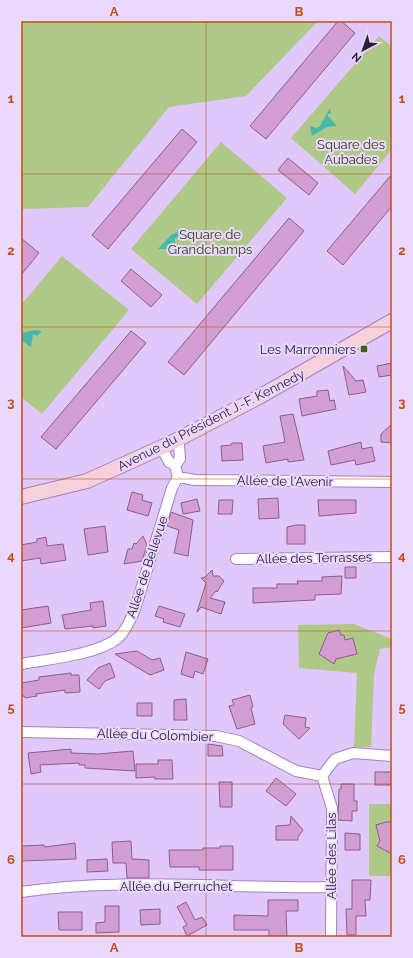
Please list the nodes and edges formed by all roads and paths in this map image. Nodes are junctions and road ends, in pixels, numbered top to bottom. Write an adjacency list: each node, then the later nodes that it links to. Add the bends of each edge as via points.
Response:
1 (392, 321): 2 (main road, Avenue du Président J.-F. Kennedy, via 259,397)
2 (176, 440): 3 (main road, Avenue du Président J.-F. Kennedy); 4 (street, via 180,459)
3 (161, 447): 4 (street, via 169,462); 7 (main road, Avenue du Président J.-F. Kennedy, via 87,481)
4 (175, 466): 5 (street)
5 (178, 477): 6 (street, Allée de l'Avenir, via 195,480); 10 (street, Allée de Bellevue, via 172,488 135,609 129,624 119,637 107,646 95,650)
6 (392, 482)
7 (21, 497)
8 (392, 557): 9 (street, Allée des Terrasses)
9 (236, 559)
10 (21, 664)
11 (21, 732): 13 (street, Allée du Colombier, via 216,736 239,741 296,771)
12 (392, 756): 13 (street, via 353,753 335,760)
13 (322, 776): 14 (street, Allée des Lilas, via 332,808)
14 (330, 887): 15 (street, Allée du Perruchet, via 89,885); 16 (street, Allée des Lilas)
15 (21, 892)
16 (331, 937)

